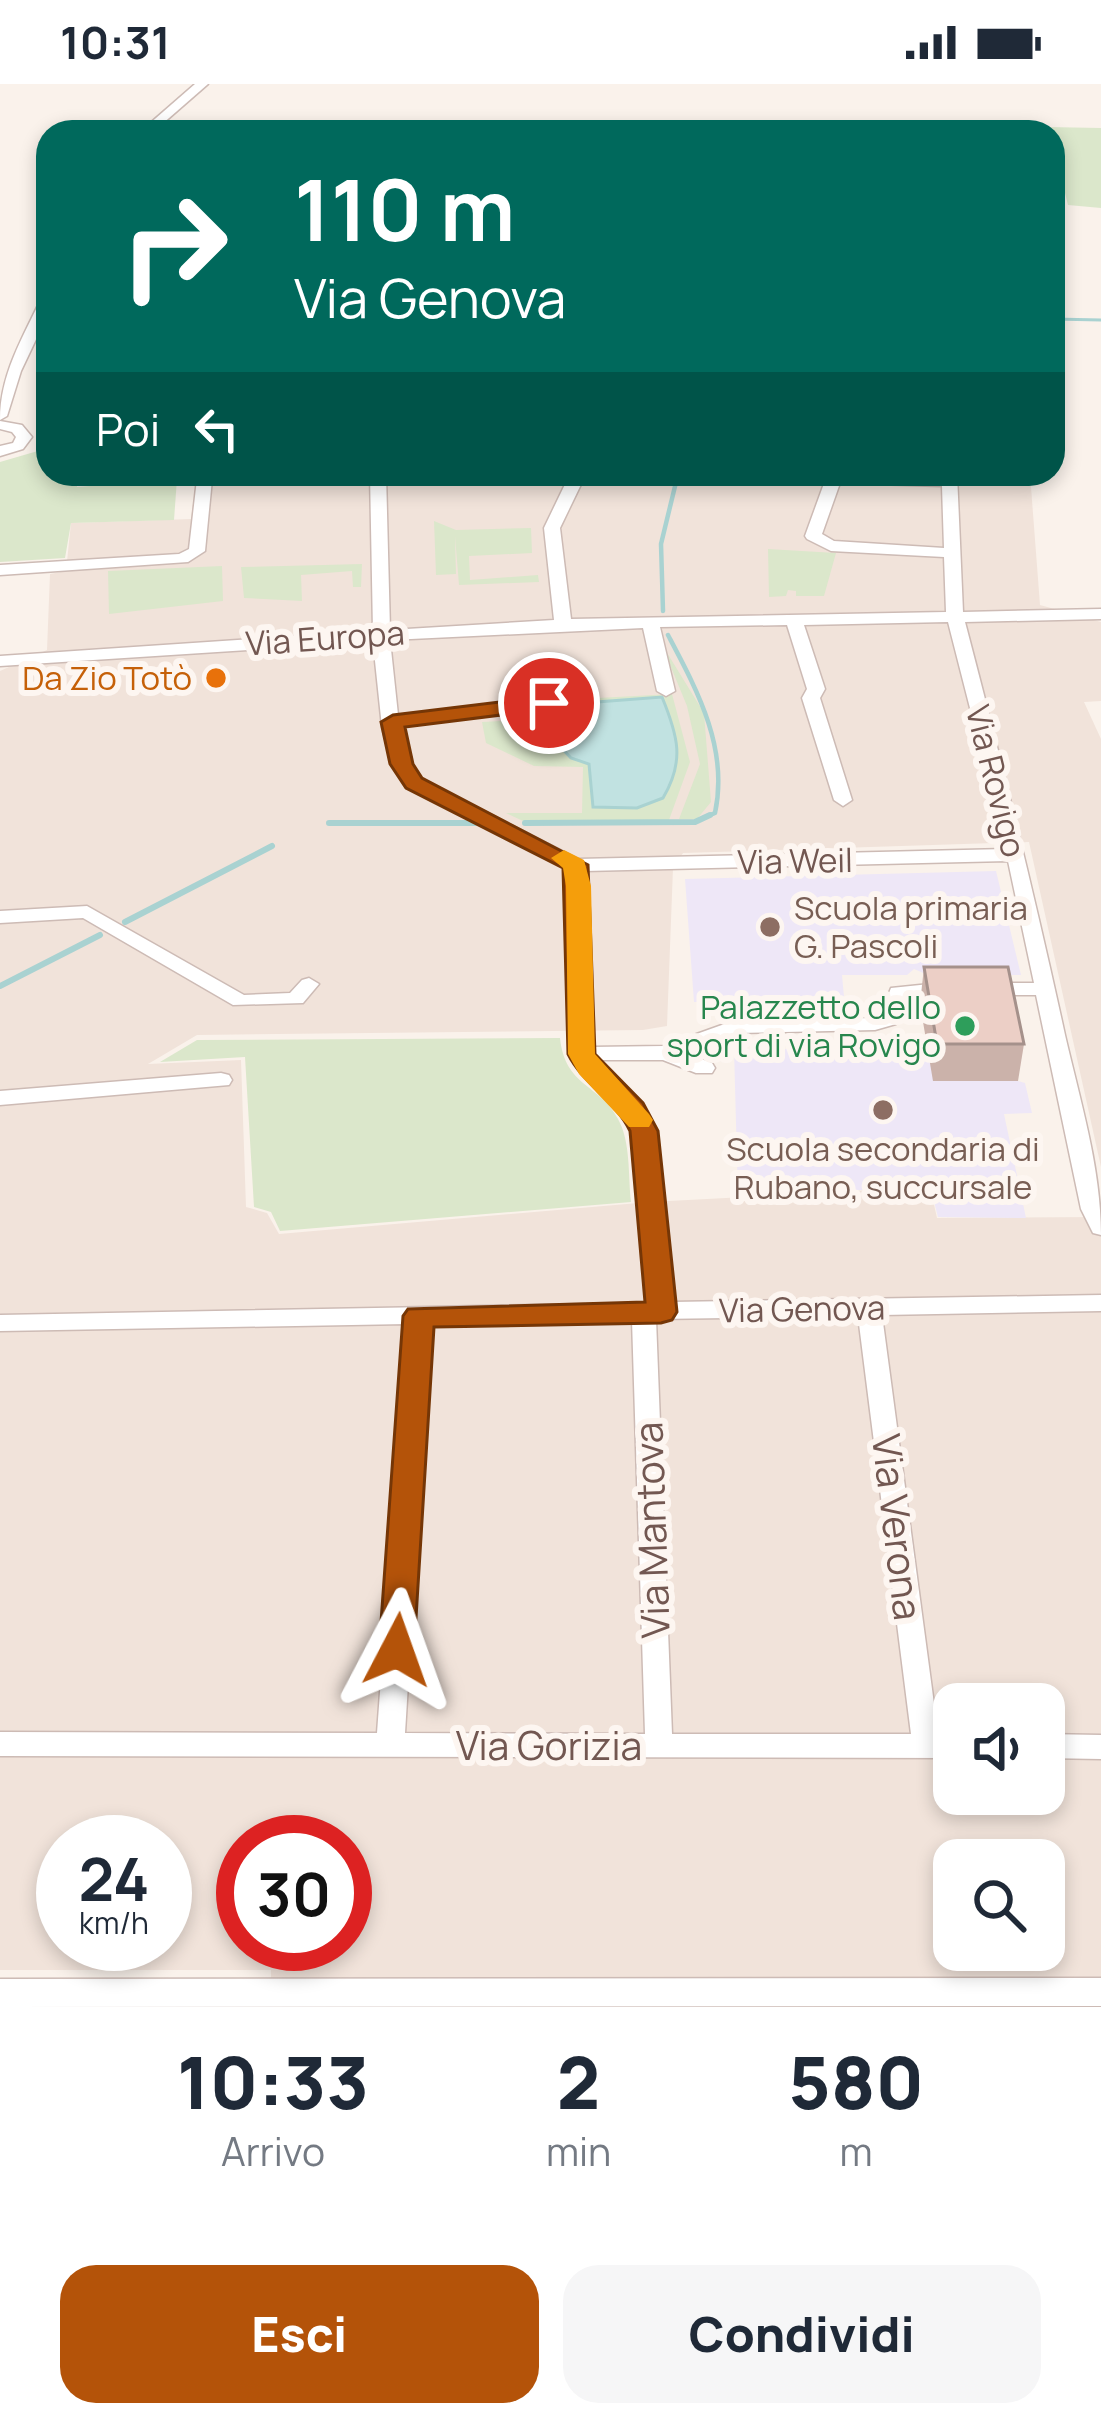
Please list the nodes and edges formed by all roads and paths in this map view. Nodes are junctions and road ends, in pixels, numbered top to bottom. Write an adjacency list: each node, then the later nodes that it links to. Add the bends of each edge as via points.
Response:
1 (202, 84): 2 (street)
2 (160, 120)
3 (36, 324): 4 (street)
4 (0, 421): 5 (street, via 25,437)
5 (0, 452)
6 (204, 486): 12 (street, via 197,551 182,559)
7 (378, 486): 18 (street)
8 (572, 486): 17 (street, via 552,528)
9 (831, 486): 11 (street, via 813,536 831,546)
10 (949, 486): 11 (street, Via Rovigo)
11 (952, 553): 14 (street, Via Rovigo)
12 (0, 570)
13 (1101, 614): 14 (street, Via Europa)
14 (955, 616): 15 (street, Via Europa); 24 (street, Via Rovigo)
15 (794, 619): 16 (street, Via Europa); 23 (street)
16 (650, 622): 17 (street, Via Europa); 20 (street)
17 (563, 624): 18 (street, Via Europa)
18 (379, 634): 19 (street, Via Europa); 22 (street)
19 (0, 661)
20 (666, 691)
21 (549, 703): 22 (street)
22 (393, 722): 25 (street, via 405,775)
23 (843, 800)
24 (1016, 855): 25 (street, Via Weil); 28 (street, Via Rovigo)
25 (575, 865): 30 (street)
26 (0, 917): 27 (street, via 87,912 240,1001 296,999)
27 (309, 984)
28 (1046, 989): 29 (street, via 905,989 893,996 889,1019 875,1024 733,1027); 34 (street, Via Rovigo)
29 (665, 1053): 30 (street); 31 (street)
30 (582, 1054): 37 (street, Via Mantova, via 644,1131)
31 (704, 1067)
32 (221, 1080): 33 (street)
33 (0, 1098)
34 (1101, 1227)
35 (1101, 1304): 36 (street, Via Genova)
36 (869, 1308): 37 (street, Via Genova); 40 (street, Via Verona)
37 (653, 1312): 38 (street, Via Genova); 45 (street, Via Mantova)
38 (419, 1316): 39 (street, Via Genova); 42 (street)
39 (0, 1323)
40 (933, 1703)
41 (0, 1744): 42 (street, Via Gorizia)
42 (390, 1745): 45 (street, Via Gorizia)
43 (933, 1746): 45 (street, Via Gorizia)
44 (1065, 1746): 46 (street)
45 (659, 1747)
46 (1101, 1747)
47 (1101, 1992): 50 (street)
48 (0, 1993): 49 (street)
49 (255, 2000): 50 (street)
50 (878, 2000)

